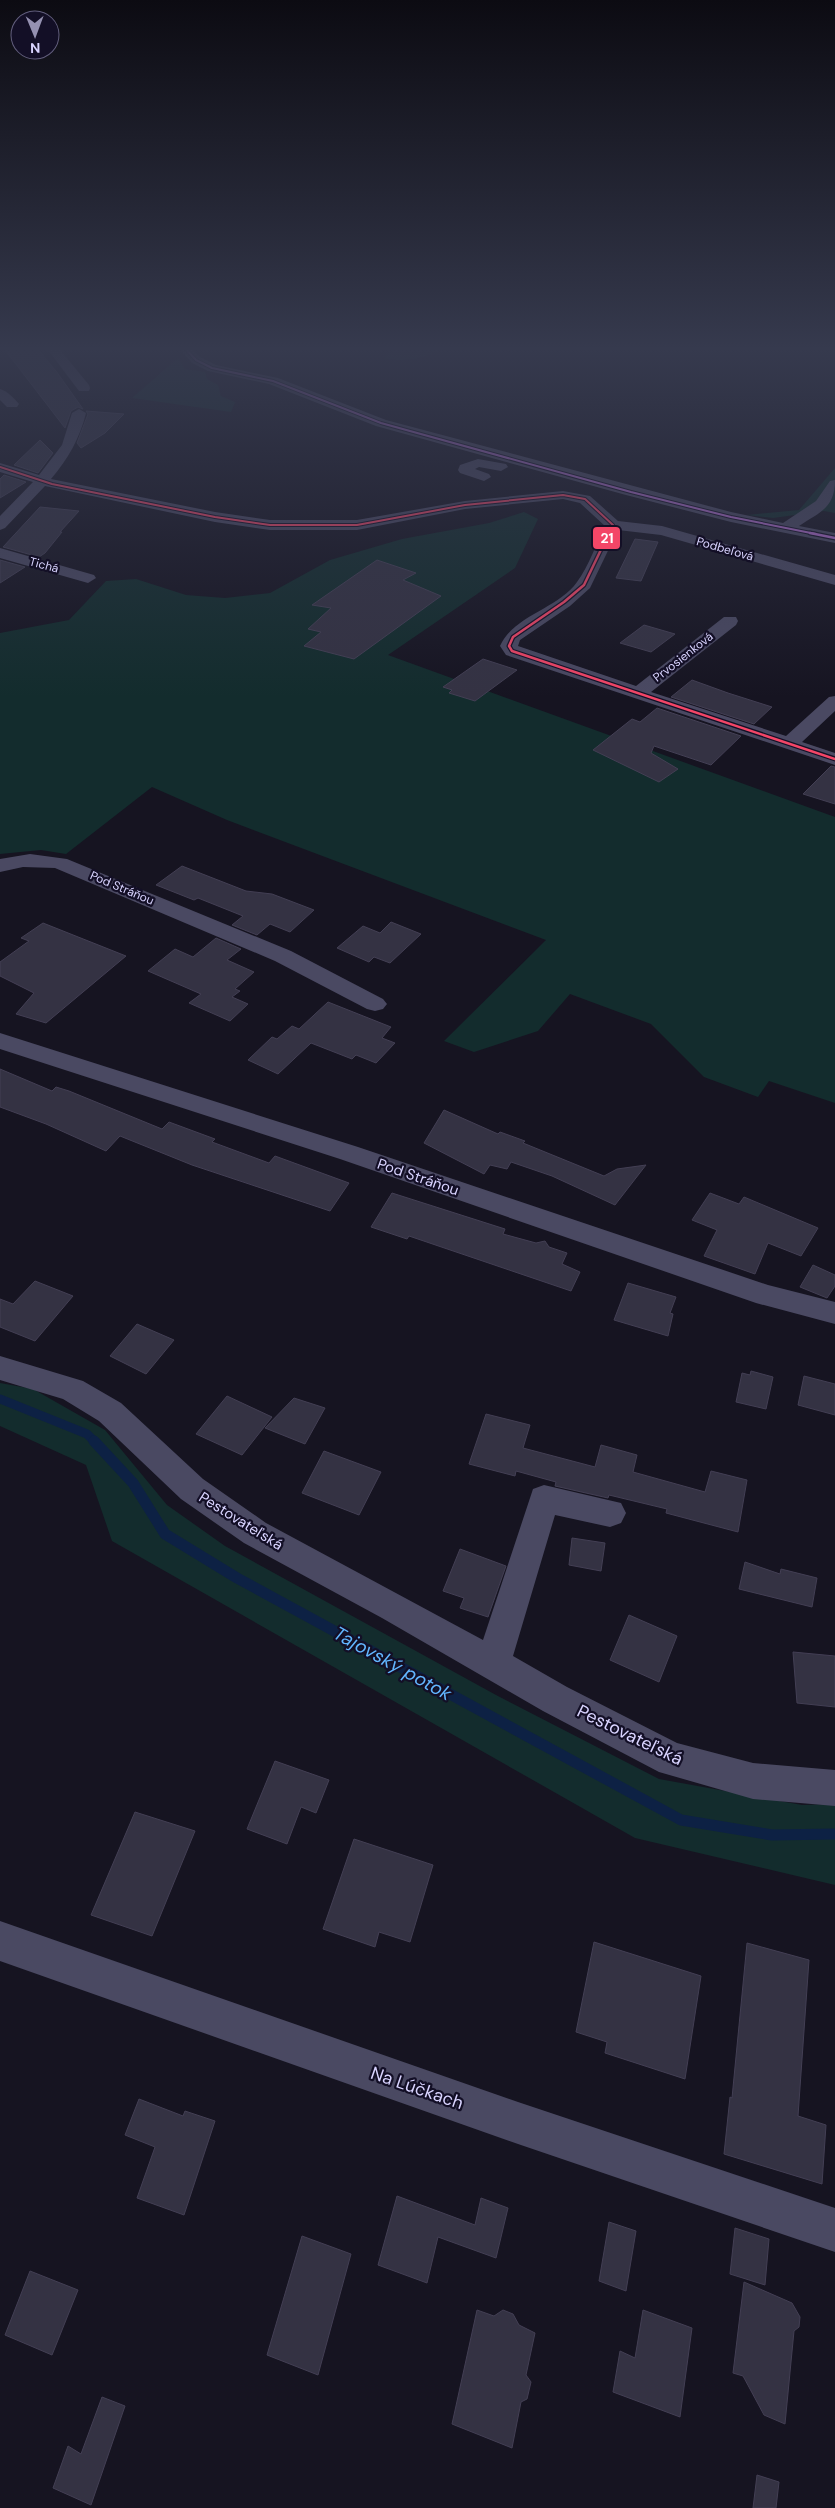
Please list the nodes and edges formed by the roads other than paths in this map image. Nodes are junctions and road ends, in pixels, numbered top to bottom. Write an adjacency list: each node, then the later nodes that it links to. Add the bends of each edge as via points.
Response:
1 (54, 463): 7 (street)
2 (478, 463): 6 (street, via 465,470)
3 (479, 463): 8 (street, via 533,476)
4 (526, 463): 14 (street, via 731,517)
5 (0, 466): 7 (street)
6 (484, 477)
7 (40, 481): 11 (street, via 195,518 270,525 328,527 385,521); 12 (street)
8 (531, 481): 10 (street, via 558,485); 11 (street)
9 (835, 484): 14 (street, via 821,504)
10 (563, 495): 11 (street); 13 (street, via 585,499)
11 (497, 501)
12 (0, 525)
13 (613, 525): 18 (street, Podbeľová, via 668,533); 20 (street, Prvosienková, via 584,585 513,637 510,646 519,654)
14 (787, 527): 15 (street)
15 (835, 538)
16 (0, 553): 17 (street, Tichá)
17 (88, 578)
18 (835, 580)
19 (713, 616): 20 (street, Prvosienková, via 738,623)
20 (637, 694): 22 (street, Prvosienková)
21 (835, 701): 22 (street)
22 (789, 744): 23 (street, Prvosienková)
23 (835, 759)
24 (0, 866): 25 (street, Pod Stráňou, via 12,861 37,859 60,863 283,956)
25 (375, 1004)
26 (0, 1042): 27 (street, Pod Stráňou, via 339,1150 766,1295)
27 (835, 1313)
28 (0, 1368): 30 (street, Pestovateľská, via 72,1390 110,1412 192,1489 255,1533)
29 (610, 1513): 30 (street, via 538,1498)
30 (493, 1664): 31 (street, Pestovateľská, via 672,1760 753,1781)
31 (835, 1788)
32 (0, 1941): 33 (street, Na Lúčkach, via 518,2124)
33 (835, 2230)

